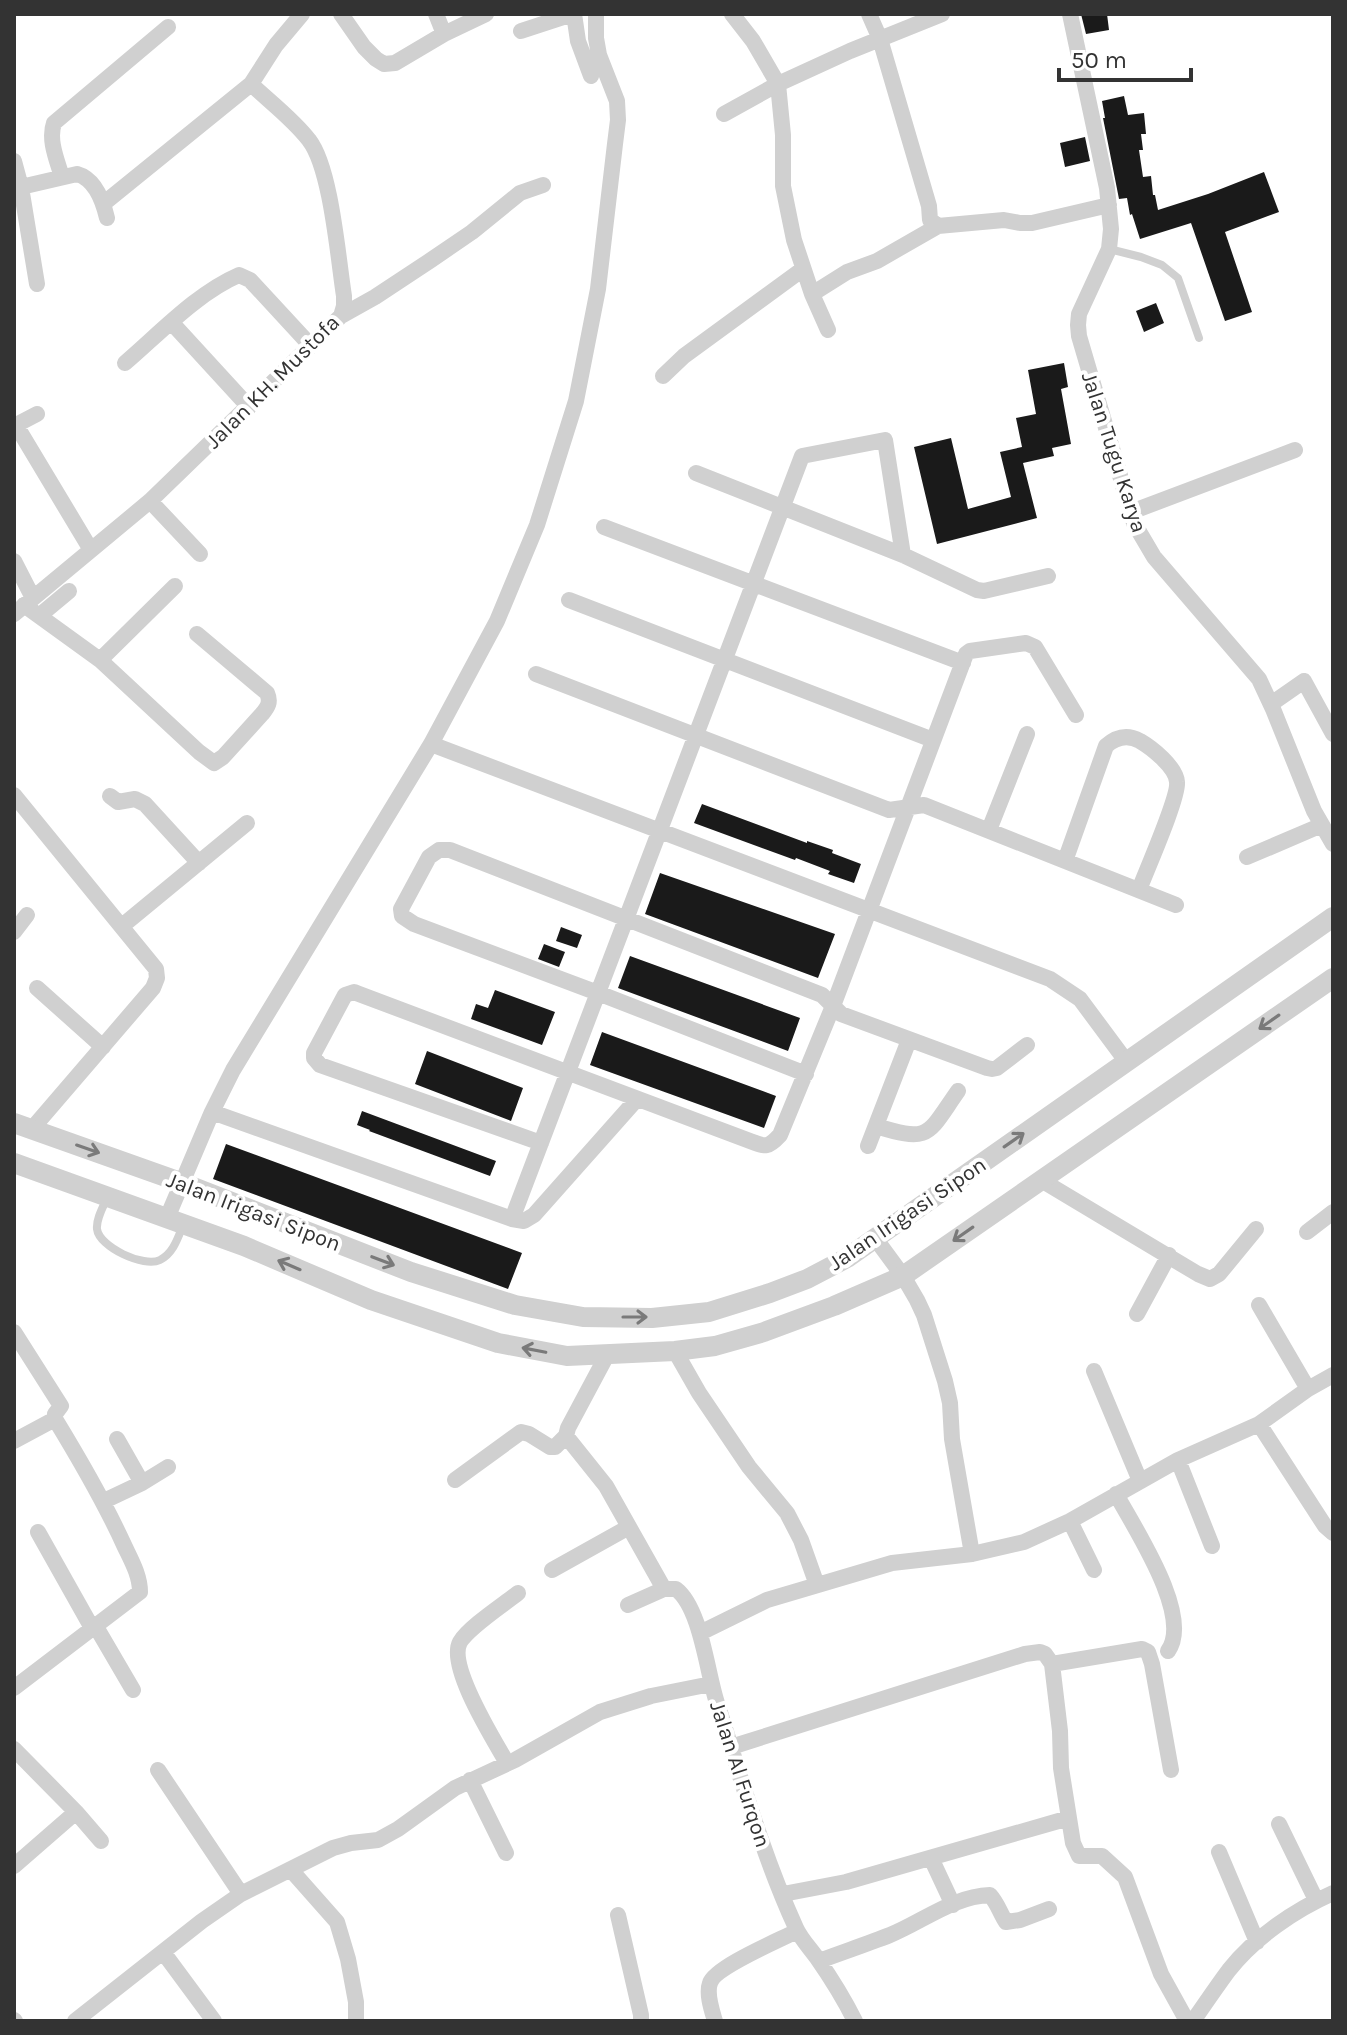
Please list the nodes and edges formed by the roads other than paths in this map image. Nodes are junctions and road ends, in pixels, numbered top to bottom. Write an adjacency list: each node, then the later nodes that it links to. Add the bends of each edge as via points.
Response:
1 (302, 14): 16 (street)
2 (341, 14): 13 (street, via 364,47 384,64 395,63)
3 (436, 14): 13 (street)
4 (486, 14): 13 (street)
5 (573, 14): 12 (street); 15 (street)
6 (596, 14): 67 (street, via 599,55 617,101 618,120 598,289 576,401 515,580)
7 (732, 14): 17 (street)
8 (869, 14): 14 (street)
9 (942, 14): 14 (street)
10 (1070, 14): 23 (street, Jalan Tugu Karya)
11 (168, 27): 20 (street, via 54,123 52,143)
12 (521, 31)
13 (444, 34)
14 (880, 39): 17 (street); 24 (street, via 930,220)
15 (591, 76)
16 (251, 84): 20 (street, via 105,211 83,175); 29 (street, Jalan KH. Mustofa, via 318,153 344,296)
17 (778, 84): 18 (street); 26 (street, via 783,186)
18 (724, 114)
19 (14, 161): 22 (street)
20 (62, 177): 22 (street)
21 (543, 185): 29 (street, via 520,193 451,247)
22 (21, 187): 27 (street)
23 (1109, 205): 24 (street, via 1032,223); 25 (street, Jalan Tugu Karya)
24 (938, 226): 28 (street)
25 (1109, 249): 32 (lane, via 1162,265 1178,278); 43 (street, Jalan Tugu Karya, via 1078,325)
26 (803, 269): 28 (street); 35 (street)
27 (37, 284)
28 (812, 294): 31 (street)
29 (341, 316): 33 (street, Jalan KH. Mustofa)
30 (172, 323): 33 (street, via 239,275 250,280); 34 (street); 36 (street)
31 (828, 330)
32 (1199, 338)
33 (311, 346): 36 (street, Jalan KH. Mustofa)
34 (125, 363)
35 (663, 376)
36 (249, 407): 41 (street, Jalan KH. Mustofa)
37 (37, 414): 38 (street)
38 (15, 426): 45 (street)
39 (1295, 450): 43 (street)
40 (696, 473): 42 (street)
41 (150, 501): 45 (street, Jalan KH. Mustofa); 46 (street)
42 (783, 506): 47 (street); 47 (street, via 802,456 885,440); 50 (street)
43 (1131, 512): 61 (street, Jalan Tugu Karya, via 1154,557 1248,665)
44 (604, 527): 50 (street)
45 (91, 550): 54 (street, Jalan KH. Mustofa)
46 (200, 554)
47 (903, 555): 49 (street, via 977,590)
48 (14, 561): 54 (street)
49 (1048, 576)
50 (753, 584): 58 (street); 59 (street)
51 (175, 586): 57 (street)
52 (69, 591): 55 (street)
53 (569, 600): 58 (street)
54 (24, 606): 55 (street)
55 (39, 616): 57 (street)
56 (197, 634): 57 (street, via 270,699 214,763)
57 (100, 660)
58 (724, 661): 65 (street); 66 (street)
59 (963, 663): 62 (street, via 970,651 1030,644); 66 (street)
60 (536, 674): 65 (street)
61 (1271, 704): 64 (street, via 1304,681); 72 (street, Jalan Tugu Karya)
62 (1076, 715)
63 (1027, 734): 73 (street)
64 (1333, 734)
65 (695, 736): 70 (street, via 889,810); 74 (street)
66 (933, 740): 70 (street)
67 (431, 744): 74 (street); 99 (street)
68 (14, 795): 85 (street)
69 (110, 796): 78 (street, via 118,802 135,799 145,804)
70 (909, 808): 73 (street, via 924,805); 81 (street)
71 (247, 823): 78 (street)
72 (1322, 825): 75 (street, Jalan Tugu Karya); 76 (street)
73 (989, 830): 77 (street)
74 (659, 831): 81 (street); 84 (street)
75 (1333, 844)
76 (1247, 857)
77 (1065, 861): 79 (street); 79 (street, via 1106,746 1114,738 1138,740 1166,761 1177,783)
78 (199, 863): 85 (street)
79 (1139, 890): 80 (street)
80 (1176, 905)
81 (870, 910): 90 (street); 94 (street, via 1068,989 1091,1011)
82 (27, 915): 86 (street)
83 (1333, 917): 94 (street, Jalan Irigasi Sipon)
84 (626, 919): 89 (street); 89 (street, via 444,849 429,857 401,909 414,924); 90 (street, via 822,995)
85 (122, 926): 93 (street, via 156,969 157,978)
86 (14, 932)
87 (1333, 978): 105 (street, Jalan Irigasi Sipon, one-way to 105)
88 (37, 988): 93 (street)
89 (598, 993): 95 (street); 96 (street)
90 (833, 1006): 91 (street, via 841,1014); 96 (street)
91 (909, 1040): 92 (street, via 992,1069); 101 (street)
92 (1027, 1045)
93 (103, 1047): 100 (street)
94 (1126, 1061): 113 (street, Jalan Irigasi Sipon, one-way to 94)
95 (568, 1073): 98 (street); 102 (street); 102 (street, via 354,992 345,995 314,1053 320,1065)
96 (806, 1074): 98 (street, via 780,1135 766,1146)
97 (958, 1091): 101 (street, via 923,1134)
98 (637, 1099): 110 (street, via 534,1215 524,1221)
99 (212, 1112): 106 (street); 110 (street)
100 (23, 1126): 106 (street, Jalan Irigasi Sipon, one-way to 106)
101 (876, 1126): 103 (street)
102 (541, 1143): 110 (street)
103 (868, 1146)
104 (14, 1163): 107 (street, Jalan Irigasi Sipon)
105 (1041, 1180): 114 (street); 115 (street, Jalan Irigasi Sipon, one-way to 115)
106 (182, 1186): 109 (street); 117 (street, Jalan Irigasi Sipon, one-way to 117, via 515,1305 583,1317)
107 (107, 1198): 109 (street, Jalan Irigasi Sipon); 109 (lane, via 98,1234 143,1262 151,1264 169,1254)
108 (1333, 1212): 112 (street)
109 (174, 1218): 122 (street, Jalan Irigasi Sipon, one-way to 109, via 567,1356 498,1343 371,1300)
110 (512, 1219)
111 (1256, 1229): 114 (street, via 1210,1279)
112 (1307, 1232)
113 (877, 1240): 115 (street); 117 (street, Jalan Irigasi Sipon, via 807,1279)
114 (1169, 1255): 118 (street)
115 (902, 1274): 120 (street, Jalan Irigasi Sipon, via 834,1306); 143 (street, via 924,1315 945,1381)
116 (1259, 1305): 125 (street)
117 (709, 1314): 120 (street)
118 (1137, 1314)
119 (14, 1332): 126 (street, via 60,1403)
120 (714, 1344): 121 (street, Jalan Irigasi Sipon)
121 (675, 1351): 122 (street, Jalan Irigasi Sipon); 146 (street, via 749,1467 787,1513)
122 (607, 1355): 128 (street)
123 (1094, 1371): 134 (street)
124 (1333, 1375): 125 (street)
125 (1308, 1389): 127 (street)
126 (55, 1419): 130 (street); 137 (street)
127 (1259, 1424): 131 (street); 141 (street)
128 (566, 1436): 133 (street, via 550,1447 521,1432); 139 (street, via 606,1486)
129 (117, 1439): 135 (street)
130 (14, 1441)
131 (1178, 1460): 134 (street); 142 (street)
132 (168, 1467): 135 (street)
133 (455, 1480)
134 (1140, 1481): 136 (street)
135 (142, 1483): 137 (street)
136 (1116, 1494): 138 (street); 152 (street, via 1166,1587 1176,1623)
137 (104, 1501): 150 (street, via 140,1592)
138 (1070, 1521): 143 (street, via 1024,1542); 145 (street)
139 (629, 1527): 144 (street); 147 (street)
140 (38, 1532): 150 (street)
141 (1333, 1533)
142 (1212, 1546)
143 (972, 1554): 146 (street, via 892,1563)
144 (552, 1570)
145 (1094, 1570)
146 (817, 1585): 151 (street, via 767,1600)
147 (664, 1589): 149 (street); 151 (street, Jalan Al Furqon, via 681,1592)
148 (518, 1593): 159 (street, via 462,1639 457,1650 460,1671)
149 (628, 1605)
150 (94, 1627): 155 (street); 156 (street)
151 (700, 1633): 154 (street, Jalan Al Furqon)
152 (1168, 1651)
153 (1052, 1664): 157 (street, via 1040,1652 1025,1654); 161 (street, via 1148,1652); 164 (street)
154 (711, 1684): 157 (street, Jalan Al Furqon); 159 (street, via 600,1712)
155 (14, 1688)
156 (133, 1690)
157 (731, 1747): 174 (street, Jalan Al Furqon)
158 (14, 1749): 163 (street)
159 (507, 1763): 162 (street)
160 (158, 1770): 173 (street)
161 (1171, 1770)
162 (470, 1780): 168 (street); 171 (street, via 378,1840 333,1848)
163 (76, 1812): 166 (street); 170 (street)
164 (1069, 1818): 169 (street); 189 (street, via 1079,1856 1102,1856 1125,1877 1161,1974)
165 (1279, 1824): 175 (street)
166 (101, 1841)
167 (1219, 1852): 180 (street)
168 (506, 1853)
169 (931, 1858): 174 (street); 176 (street)
170 (14, 1866)
171 (291, 1870): 173 (street); 185 (street, via 337,1922)
172 (1333, 1893): 175 (street)
173 (241, 1894): 181 (street)
174 (783, 1894): 179 (street, Jalan Al Furqon)
175 (1316, 1900): 180 (street)
176 (953, 1905): 177 (street, via 990,1895 1010,1923); 182 (street)
177 (1049, 1909)
178 (618, 1915): 186 (street)
179 (797, 1931): 182 (street, Jalan Al Furqon); 187 (street, via 712,1979)
180 (1257, 1942): 190 (street)
181 (163, 1952): 183 (street); 184 (street)
182 (819, 1961): 188 (street, Jalan Al Furqon)
183 (75, 2021)
184 (214, 2021)
185 (356, 2021)
186 (641, 2021)
187 (715, 2021)
188 (855, 2021)
189 (1187, 2021)
190 (1193, 2021)

